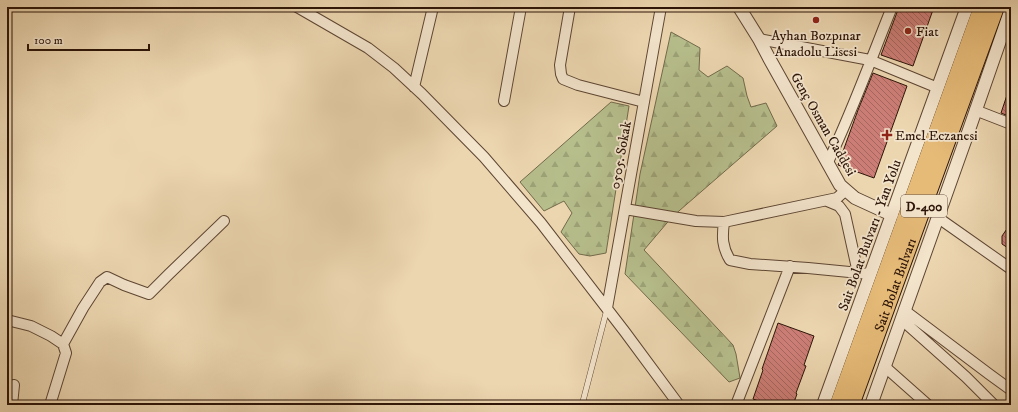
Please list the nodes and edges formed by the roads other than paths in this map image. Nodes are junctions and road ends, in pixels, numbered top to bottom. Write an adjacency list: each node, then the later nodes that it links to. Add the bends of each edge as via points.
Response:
1 (297, 7): 12 (street)
2 (433, 7): 15 (street)
3 (521, 7): 17 (street)
4 (570, 7): 18 (street, via 560,65 564,80)
5 (661, 7): 18 (street, 0505. Sokak)
6 (739, 7): 13 (street, Genç Osman Caddesi)
7 (892, 7): 14 (street)
8 (966, 7): 16 (street, Sait Bolat Bulvarı - Yan Yolu)
9 (982, 7): 46 (highway, D-400)
10 (996, 7): 47 (highway, Sait Bolat Bulvarı / D-400)
11 (1011, 9): 19 (street)
12 (313, 11): 15 (street, via 368,48)
13 (759, 39): 14 (street); 21 (street, Genç Osman Caddesi)
14 (870, 60): 16 (street); 21 (street)
15 (414, 87): 33 (street, via 489,163 541,223)
16 (938, 88): 25 (street, Sait Bolat Bulvarı - Yan Yolu)
17 (504, 100)
18 (644, 102): 24 (street, 0505. Sokak)
19 (975, 110): 20 (street); 26 (street)
20 (1011, 124)
21 (828, 162): 22 (street, Genç Osman Caddesi, via 840,185)
22 (846, 190): 23 (street, via 838,198); 25 (street, Genç Osman Caddesi, via 855,198)
23 (827, 201): 28 (street); 31 (street, via 839,206 845,214)
24 (625, 209): 28 (street, via 696,221); 33 (street, 0505. Sokak)
25 (892, 215): 32 (street, Sait Bolat Bulvarı - Yan Yolu)
26 (937, 217): 30 (street); 34 (street)
27 (224, 221): 36 (street, via 149,294 107,277 100,282)
28 (724, 222): 29 (street, via 722,237 725,252 730,260)
29 (790, 266): 31 (street); 44 (street)
30 (1011, 270)
31 (858, 272): 32 (street)
32 (870, 274): 45 (street, Sait Bolat Bulvarı - Yan Yolu)
33 (607, 308): 42 (lane); 43 (street)
34 (903, 314): 37 (street); 39 (street); 50 (street)
35 (7, 320): 36 (street, via 31,326)
36 (63, 344): 41 (street, via 66,353)
37 (884, 366): 48 (street); 49 (street)
38 (14, 385): 40 (street)
39 (1011, 390)
40 (12, 405)
41 (50, 405)
42 (582, 405)
43 (679, 405)
44 (736, 405)
45 (823, 405)
46 (838, 405)
47 (851, 405)
48 (871, 405)
49 (928, 405)
50 (994, 405)

